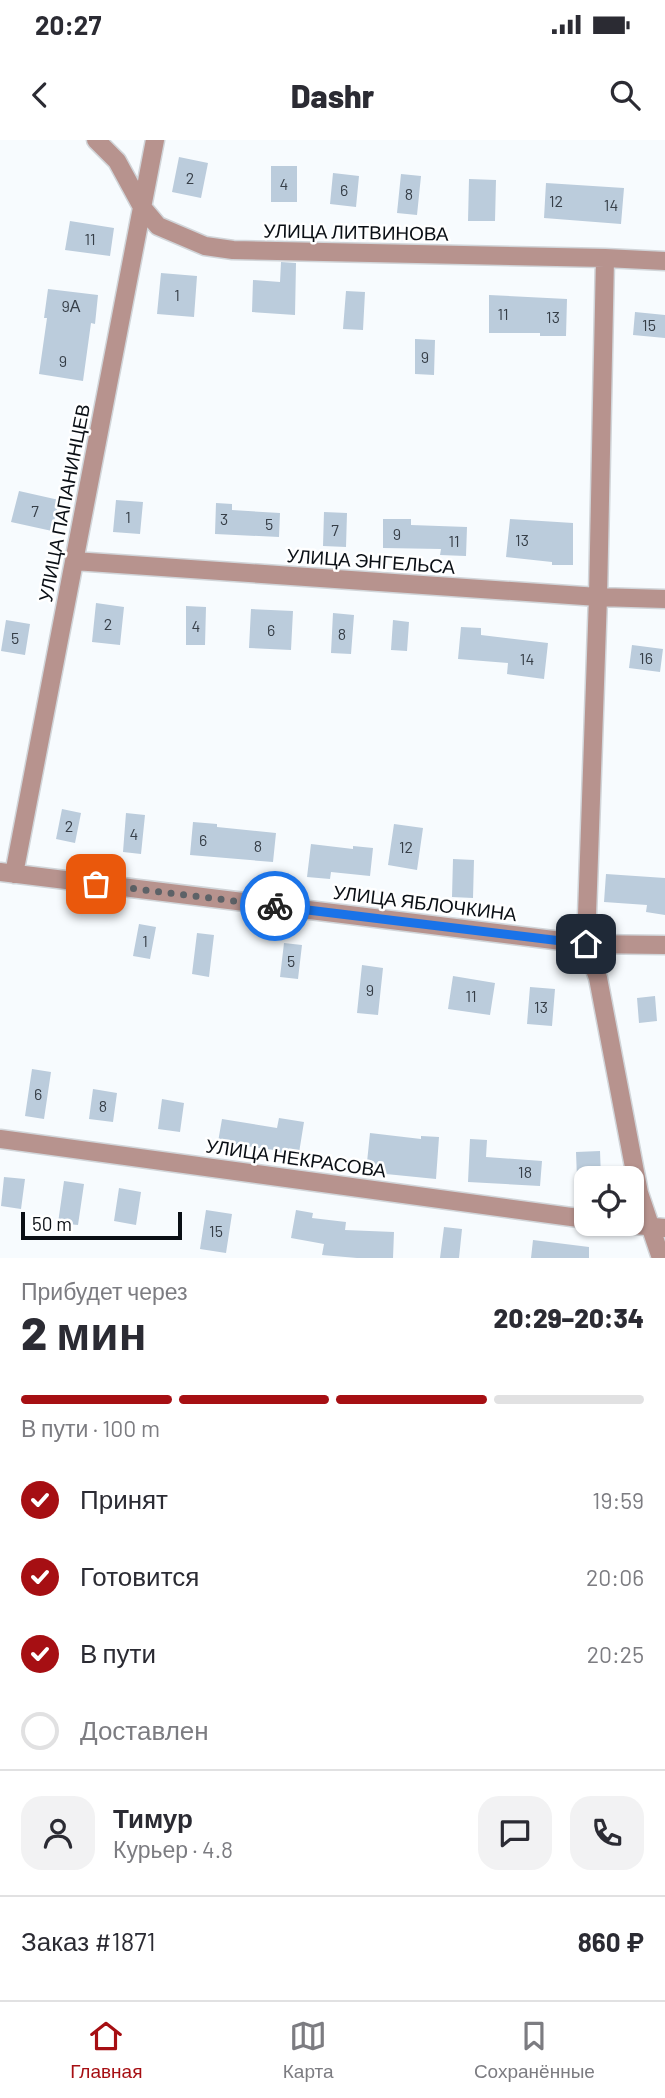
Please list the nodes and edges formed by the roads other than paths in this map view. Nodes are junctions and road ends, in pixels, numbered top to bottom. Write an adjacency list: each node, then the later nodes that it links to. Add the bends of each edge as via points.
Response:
1 (96, 140): 3 (street, УЛИЦА ЛИТВИНОВА, via 117,161)
2 (155, 140): 3 (street, УЛИЦА ПАПАНИНЦЕВ)
3 (142, 206): 4 (street, УЛИЦА ЛИТВИНОВА, via 169,233 233,250); 6 (street, УЛИЦА ПАПАНИНЦЕВ)
4 (605, 258): 5 (street, УЛИЦА ЛИТВИНОВА); 7 (street)
5 (665, 261)
6 (74, 561): 7 (street, УЛИЦА ЭНГЕЛЬСА); 9 (street, УЛИЦА ПАПАНИНЦЕВ)
7 (598, 597): 8 (street, УЛИЦА ЭНГЕЛЬСА); 10 (street)
8 (665, 599)
9 (7, 873): 10 (street, УЛИЦА ЯБЛОЧКИНА)
10 (586, 944): 11 (street, УЛИЦА ЯБЛОЧКИНА); 14 (street, via 598,978 639,1193)
11 (665, 945)
12 (0, 1139): 13 (street, УЛИЦА НЕКРАСОВА)
13 (574, 1217)
14 (657, 1228): 15 (street)
15 (661, 1258)

